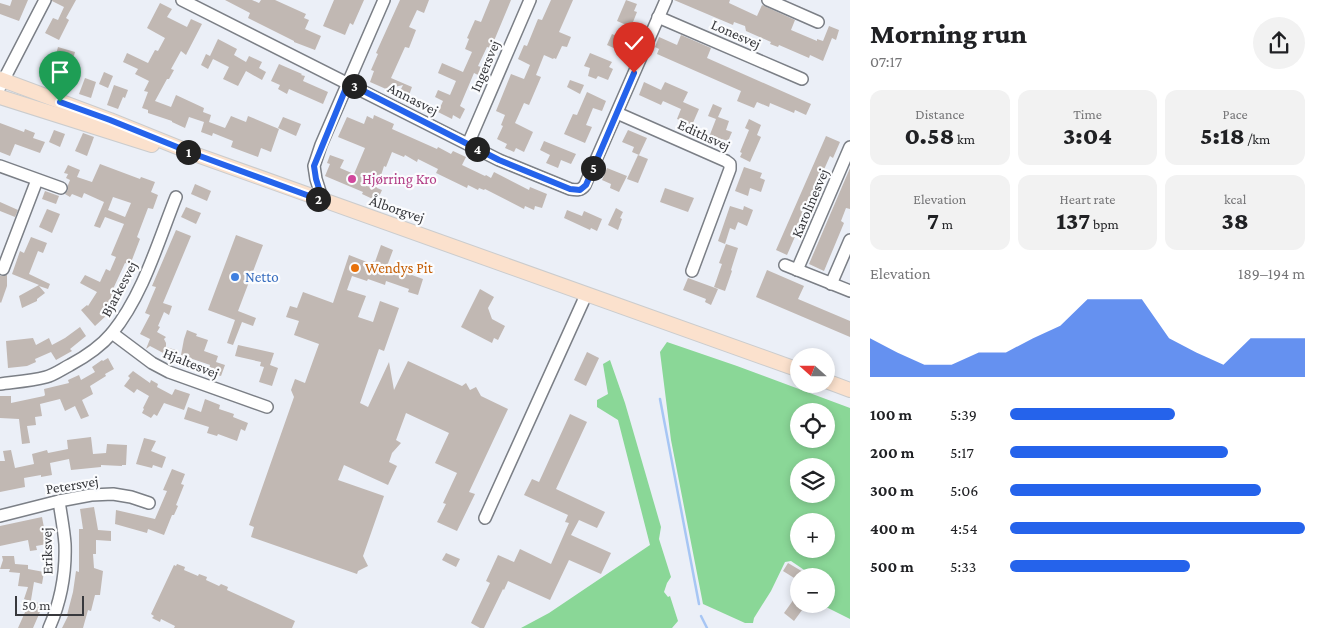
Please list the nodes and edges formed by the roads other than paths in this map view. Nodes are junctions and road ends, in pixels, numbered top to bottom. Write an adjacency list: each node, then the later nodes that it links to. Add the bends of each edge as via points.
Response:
1 (45, 0): 10 (street)
2 (182, 0): 11 (street, Annasvej)
3 (384, 0): 11 (street)
4 (530, 0): 14 (street, Ingersvej)
5 (666, 0): 7 (street)
6 (768, 0): 8 (street)
7 (658, 17): 9 (street, Lonesvej); 13 (street)
8 (818, 22)
9 (802, 80)
10 (1, 82): 16 (main road, Ålborgvej)
11 (348, 83): 14 (street, Annasvej); 21 (street, via 314,166)
12 (0, 97): 16 (main road, Ålborgvej, via 141,142)
13 (617, 113): 14 (street, Annasvej, via 586,185 580,190 535,176); 25 (street, Edithsvej, via 730,164)
14 (468, 144)
15 (850, 147): 26 (street, Karolinesvej)
16 (197, 155): 21 (main road, Ålborgvej)
17 (0, 166): 18 (street)
18 (37, 180): 19 (street); 24 (street)
19 (61, 188)
20 (176, 197): 30 (street, Bjarkesvej, via 145,276)
21 (323, 201): 29 (main road, Ålborgvej)
22 (850, 240): 27 (street)
23 (785, 265): 26 (street)
24 (3, 269)
25 (692, 270)
26 (797, 270): 27 (street)
27 (831, 284): 28 (street)
28 (850, 291)
29 (586, 295): 31 (main road, Ålborgvej); 39 (street)
30 (112, 333): 32 (street, Bjarkesvej, via 95,350 48,376); 35 (street, Hjaltesvej, via 152,364)
31 (790, 367)
32 (0, 384)
33 (835, 384): 34 (main road)
34 (850, 390)
35 (267, 407)
36 (59, 501): 37 (street, Petersvej, via 113,494); 38 (street, Petersvej); 40 (street, Eriksvej, via 65,568)
37 (149, 503)
38 (0, 516)
39 (485, 518)
40 (49, 628)

